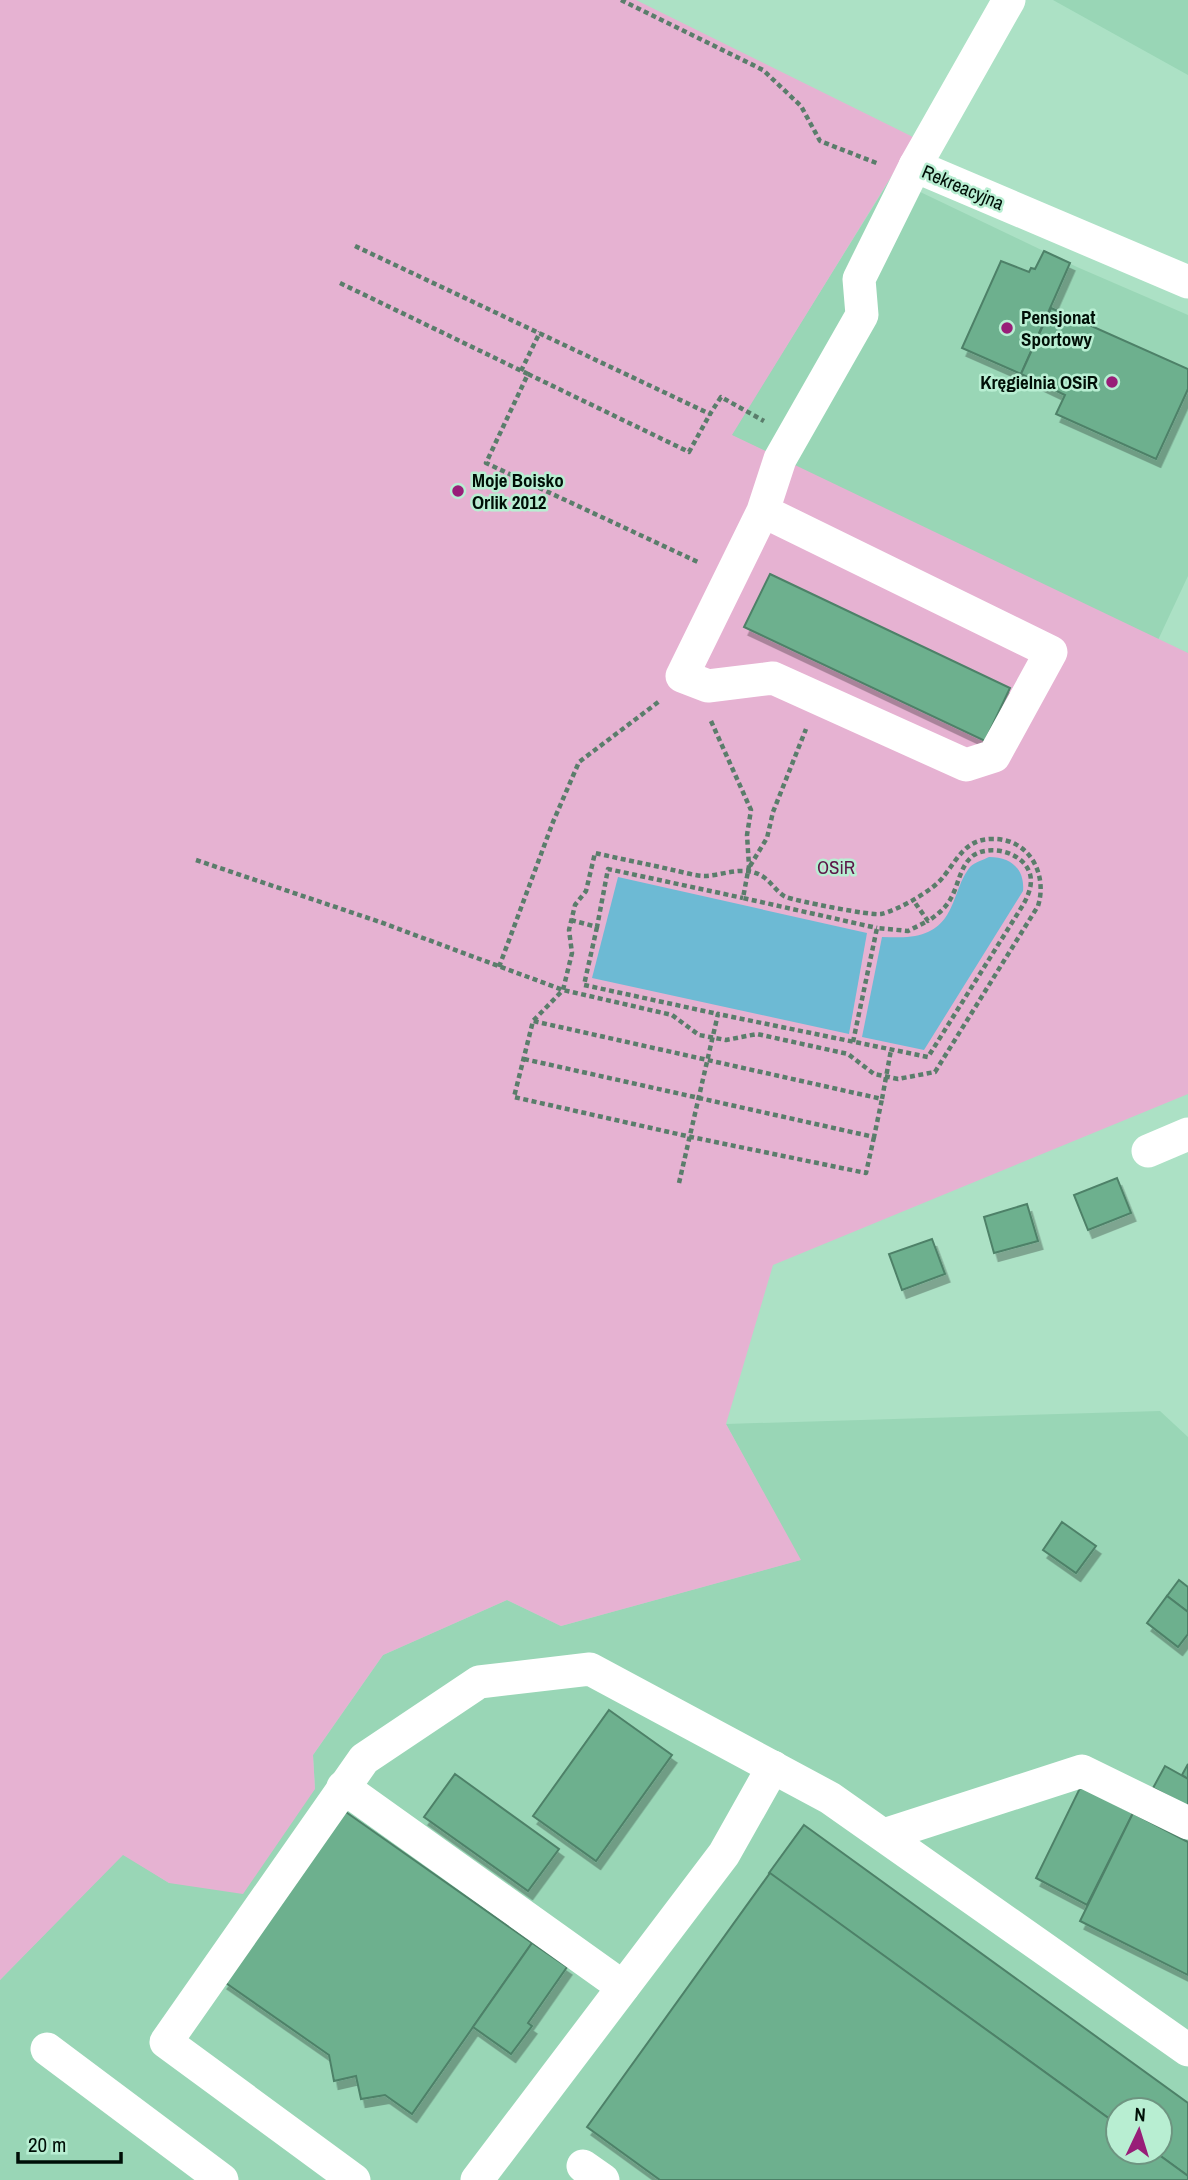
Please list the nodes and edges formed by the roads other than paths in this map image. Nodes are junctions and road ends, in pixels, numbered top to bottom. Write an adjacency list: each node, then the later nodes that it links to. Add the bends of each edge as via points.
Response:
1 (1009, 0): 2 (street, Rekreacyjna)
2 (915, 166): 3 (street, Rekreacyjna); 4 (street, via 859,279 862,315 781,457)
3 (1188, 282)
4 (763, 512): 4 (street, via 729,577 695,681 773,678 966,765 994,757 1051,652)
5 (1188, 1134): 6 (street)
6 (1148, 1152)
7 (773, 1767): 8 (street, via 590,1669 479,1682 364,1759); 10 (street); 11 (street, via 724,1854)
8 (343, 1787): 11 (street); 15 (street, via 166,2042)
9 (1188, 1823): 10 (street, via 1082,1771)
10 (884, 1835): 13 (street)
11 (623, 1987): 16 (street)
12 (47, 2049): 14 (street)
13 (1188, 2050)
14 (222, 2180)
15 (354, 2180)
16 (477, 2180)

